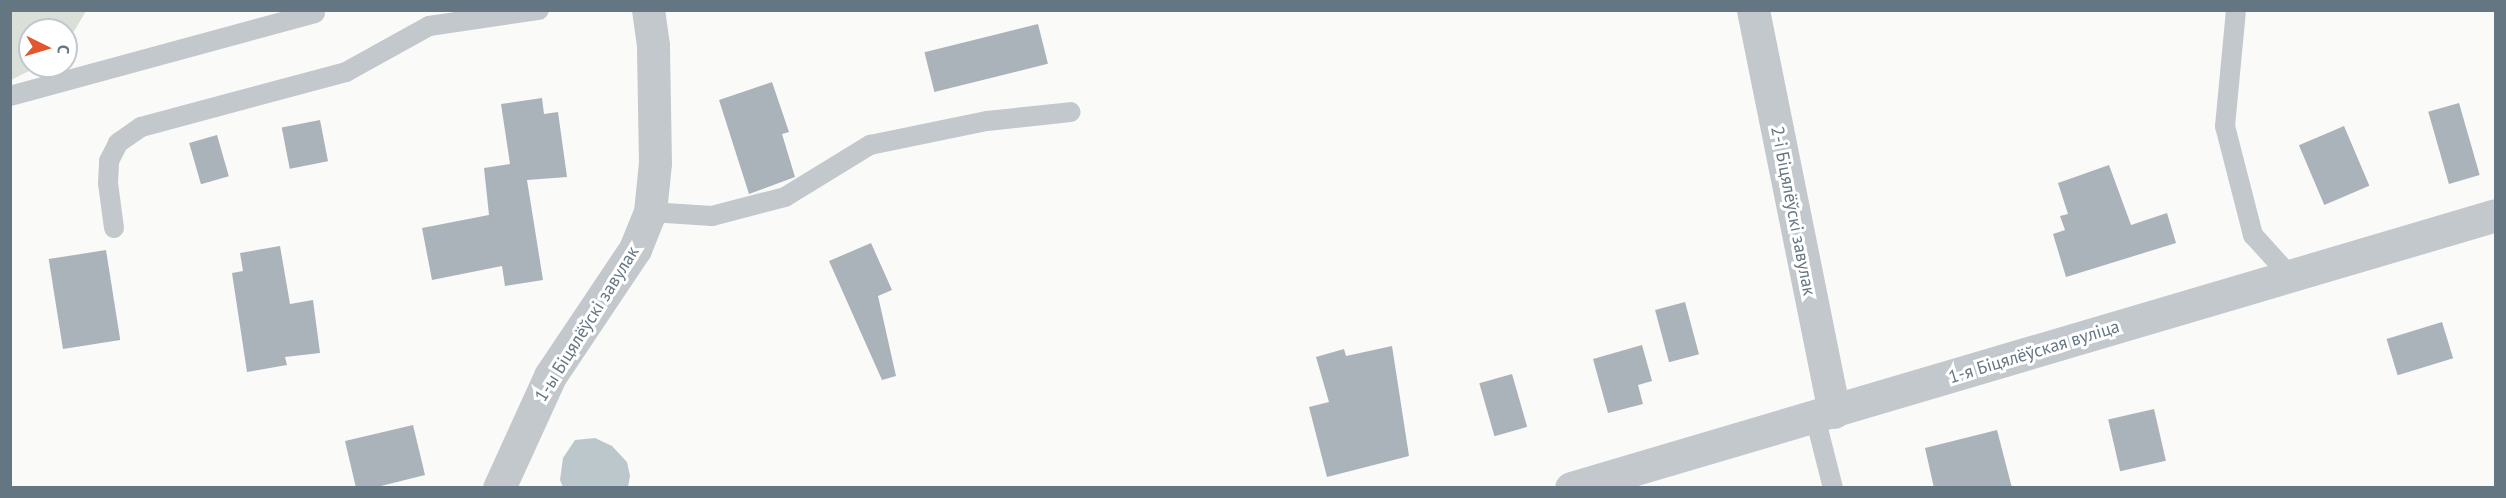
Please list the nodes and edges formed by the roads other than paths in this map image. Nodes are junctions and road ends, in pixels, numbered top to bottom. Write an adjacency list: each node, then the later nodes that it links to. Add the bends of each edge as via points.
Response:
1 (538, 10): 10 (lane, via 429,26 346,72 141,127 118,143 110,161 108,183)
2 (648, 10): 8 (street, 1-ы Біцялёўскі завулак, via 653,45 655,163)
3 (1753, 10): 12 (street, 2-і Біцялёўскі завулак)
4 (2236, 10): 11 (lane, via 2224,126 2253,235)
5 (315, 13): 6 (lane)
6 (10, 96)
7 (1071, 112): 8 (lane, via 987,121 870,145 785,197 712,216)
8 (650, 212): 13 (street, 1-ы Біцялёўскі завулак, via 635,249 550,376)
9 (2496, 215): 11 (street, 1-я Біцялёўская вуліца)
10 (114, 228)
11 (2290, 276): 12 (street, 1-я Біцялёўская вуліца)
12 (1824, 414): 14 (street, 1-я Біцялёўская вуліца); 15 (lane)
13 (499, 488)
14 (1571, 488)
15 (1833, 488)

